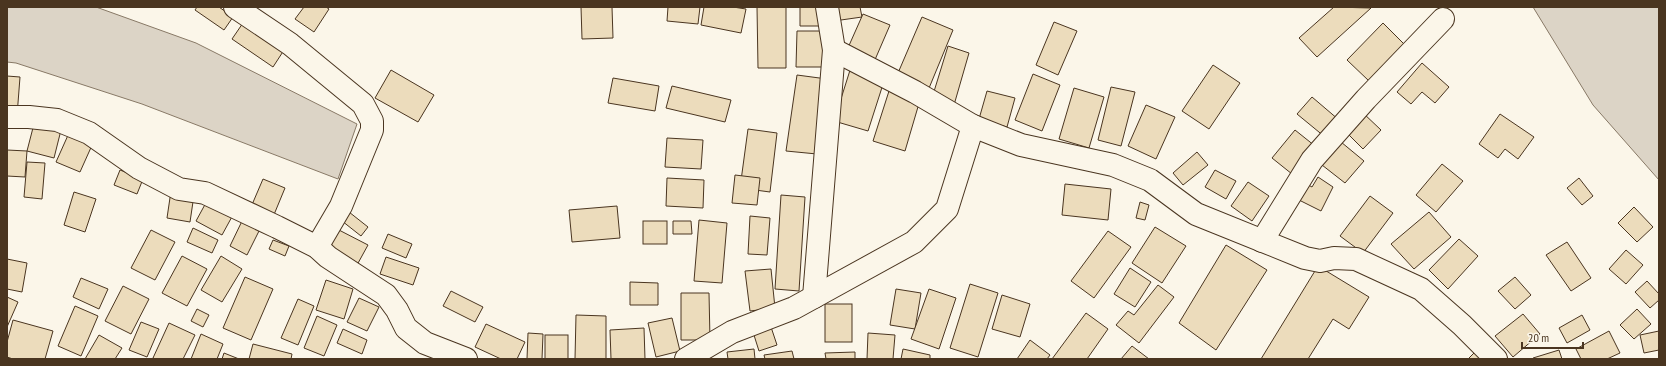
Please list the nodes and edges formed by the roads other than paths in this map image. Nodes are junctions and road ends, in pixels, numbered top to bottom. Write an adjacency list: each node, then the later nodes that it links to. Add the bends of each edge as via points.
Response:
1 (235, 7): 8 (street, via 290,44 363,104 372,121 372,130 341,206)
2 (827, 7): 4 (street)
3 (1443, 18): 7 (street, via 1312,160)
4 (834, 50): 6 (street, via 915,92); 9 (street)
5 (7, 117): 8 (street, via 57,120 89,133 138,168 179,189 205,193)
6 (973, 126): 7 (street, via 1021,145 1113,165 1150,180 1196,214); 9 (street, via 947,209 914,242)
7 (1262, 241): 12 (street, via 1305,258 1320,261 1334,258 1356,259 1421,289)
8 (317, 247): 10 (street, via 386,295 406,328 425,342)
9 (814, 297): 11 (street, via 794,308 732,332)
10 (466, 359)
11 (686, 359)
12 (1496, 359)

